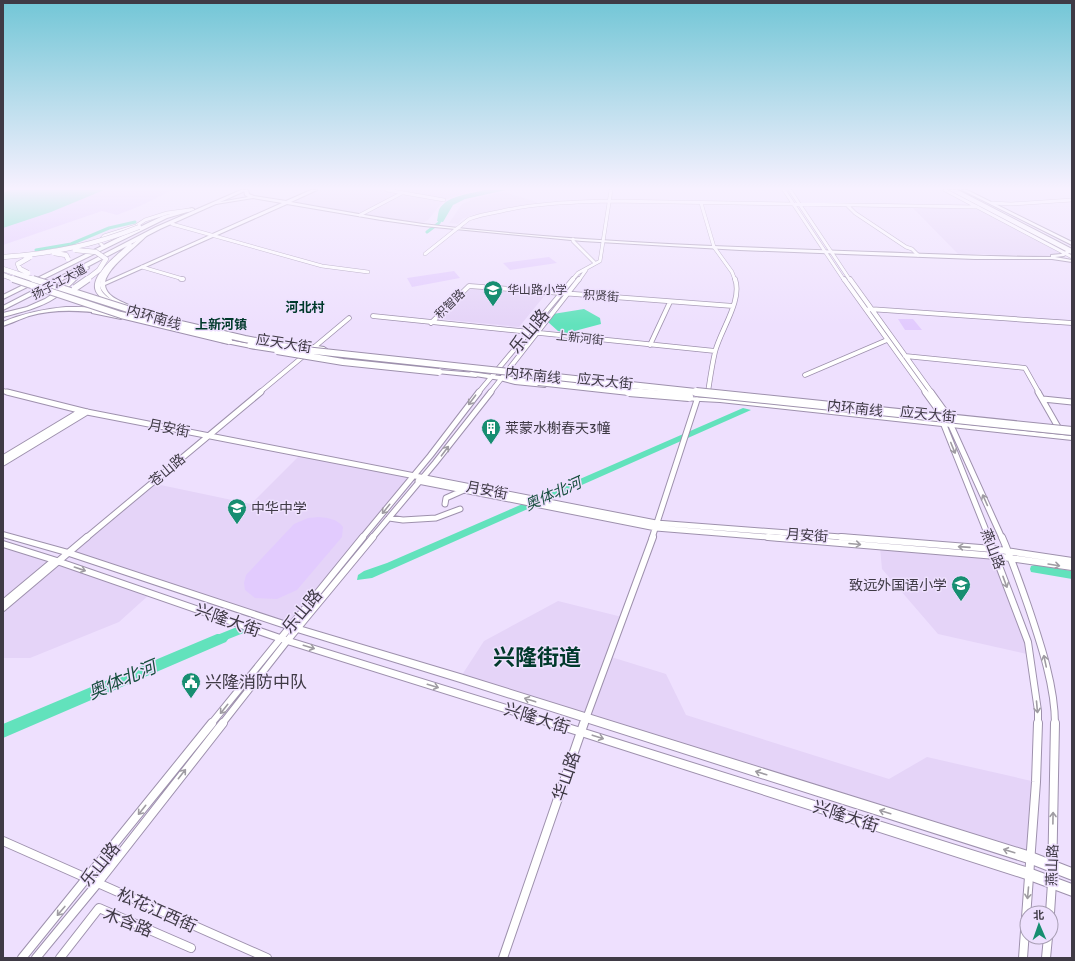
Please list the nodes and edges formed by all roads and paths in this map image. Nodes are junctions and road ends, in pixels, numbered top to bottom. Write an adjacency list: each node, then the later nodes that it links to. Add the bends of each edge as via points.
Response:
1 (108, 235): 23 (street, via 99,242)
2 (117, 235): 29 (highway, bridge, via 79,246)
3 (127, 235): 23 (highway, 扬子江大道)
4 (144, 235): 21 (highway, 扬子江大道)
5 (145, 235): 45 (main road, via 108,270)
6 (207, 235): 19 (street)
7 (449, 235): 27 (street)
8 (529, 235): 20 (main road)
9 (605, 235): 22 (street, 乐山路)
10 (710, 235): 24 (street)
11 (818, 235): 26 (street, 燕山路)
12 (888, 235): 28 (street)
13 (1041, 235): 25 (street)
14 (1042, 235): 25 (highway)
15 (1044, 235): 25 (main road)
16 (1047, 235): 25 (highway)
17 (1047, 235): 25 (main road)
18 (1050, 235): 25 (street)
19 (211, 236): 36 (main road); 40 (street, via 314,264)
20 (573, 239): 22 (main road); 34 (street)
21 (135, 240): 35 (highway, 扬子江大道); 45 (highway, via 102,272 98,279); 53 (highway, 扬子江大道)
22 (604, 241): 24 (main road); 38 (street, 乐山路, via 600,261)
23 (104, 246): 39 (highway, 扬子江大道)
24 (714, 247): 26 (main road); 52 (street, via 736,280 737,291)
25 (1071, 248): 31 (main road, via 1062,255); 32 (street)
26 (829, 251): 28 (main road); 54 (street, 燕山路)
27 (425, 254)
28 (917, 254): 31 (main road)
29 (26, 255): 30 (highway, bridge); 60 (highway, bridge, via 81,250 95,252 106,259 99,270 75,288 43,305)
30 (3, 257)
31 (1051, 257): 33 (main road)
32 (1072, 257)
33 (1072, 261)
34 (594, 262)
35 (90, 266): 56 (highway, 扬子江大道); 56 (highway, via 52,297 30,308)
36 (142, 267): 42 (street); 45 (main road)
37 (3, 269): 44 (highway, 内环南线, bridge)
38 (587, 269): 48 (street, 乐山路, via 578,273); 49 (street, 乐山路)
39 (56, 270): 44 (highway, bridge, via 68,259 66,255 50,253 28,258 18,264 22,271); 50 (highway, 扬子江大道)
40 (368, 272)
41 (3, 275): 47 (highway, 内环南线, bridge)
42 (183, 279)
43 (3, 282): 47 (highway, bridge)
44 (46, 282): 55 (highway, 内环南线, bridge)
45 (100, 285): 55 (highway, bridge, via 102,296); 70 (main road, 应天大街, via 109,297 143,312 243,336)
46 (469, 286): 48 (street, 积贤街); 61 (street, 积智路)
47 (48, 291): 57 (highway, 内环南线, bridge)
48 (561, 293): 49 (street, 积贤街); 64 (street, 乐山路)
49 (568, 294): 51 (street, 积贤街); 65 (street, 乐山路)
50 (3, 296)
51 (670, 302): 52 (street, 积贤街); 68 (street)
52 (733, 306): 71 (street)
53 (3, 308)
54 (867, 309): 62 (street); 66 (street, 燕山路); 73 (street, 燕山路)
55 (139, 313): 67 (highway, 内环南线, bridge, via 191,327)
56 (3, 314)
57 (121, 315): 63 (highway, bridge, via 81,308 60,308 30,314); 69 (highway, 内环南线, bridge)
58 (373, 316): 61 (street, 上新河街)
59 (349, 318): 70 (street, 苍山路)
60 (3, 320)
61 (431, 322): 64 (street, 上新河街)
62 (1072, 323)
63 (3, 325): 72 (main road, 应天大街, via 40,313 82,310 221,341)
64 (528, 332): 65 (street, 上新河街); 75 (street, 乐山路)
65 (537, 333): 68 (street, 上新河街); 76 (street, 乐山路)
66 (887, 340): 79 (street); 90 (street, 燕山路)
67 (271, 343): 74 (highway, bridge); 84 (highway, 内环南线, bridge, via 360,357)
68 (650, 345): 71 (street, 上新河街)
69 (265, 348): 78 (highway, bridge, via 343,362); 84 (highway, 内环南线, bridge, via 327,357)
70 (311, 348): 72 (street, 苍山路); 74 (main road, 应天大街)
71 (715, 351): 83 (street)
72 (303, 355): 78 (main road, 应天大街); 95 (street, 苍山路)
73 (905, 356): 85 (street, via 1025,368); 90 (street, 燕山路, via 944,410)
74 (486, 368): 75 (main road, 应天大街)
75 (497, 370): 76 (main road, 应天大街); 80 (street, 乐山路)
76 (507, 371): 77 (main road, 应天大街); 81 (street, 乐山路)
77 (515, 372): 83 (main road, 应天大街); 84 (highway, bridge, via 542,372 672,386)
78 (476, 375): 80 (main road, 应天大街)
79 (805, 375)
80 (490, 377): 81 (main road, 应天大街); 99 (street, 乐山路, one-way to 99)
81 (500, 378): 84 (main road, 应天大街); 84 (highway, bridge, via 655,395); 86 (main road, 应天大街, via 514,382); 100 (street, 乐山路, one-way to 81)
82 (3, 391): 88 (street, 月安街)
83 (708, 392): 90 (main road, 应天大街)
84 (718, 397): 86 (main road, 应天大街); 91 (main road, 应天大街); 94 (highway, 内环南线, bridge); 96 (highway, 内环南线)
85 (1043, 399): 87 (street); 93 (street)
86 (697, 400): 106 (street, 华山路)
87 (1072, 402)
88 (81, 411): 89 (street, 月安街); 97 (street)
89 (87, 412): 95 (street, 月安街); 98 (street)
90 (943, 415): 91 (street, 燕山路); 92 (street, 燕山路); 93 (main road, 应天大街)
91 (943, 424): 92 (main road, 应天大街); 109 (street, 燕山路, one-way to 109)
92 (951, 425): 96 (main road, 应天大街); 110 (street, 燕山路, one-way to 92)
93 (1058, 427): 94 (main road, 应天大街)
94 (1072, 430)
95 (206, 435): 99 (street, 月安街); 111 (street, 苍山路)
96 (1072, 436)
97 (3, 458)
98 (3, 463)
99 (413, 477): 100 (street, 月安街); 119 (street, 乐山路, one-way to 119)
100 (422, 479): 101 (street); 102 (street, 月安街); 105 (street, 乐山路)
101 (464, 490): 102 (street); 103 (street, via 446,498)
102 (518, 498): 106 (street)
103 (445, 504)
104 (460, 509): 105 (street, via 436,518)
105 (389, 518): 119 (street, 乐山路)
106 (656, 525): 109 (street, 月安街, one-way to 106); 112 (street, one-way to 112); 121 (street, 华山路)
107 (3, 534): 111 (main road, 兴隆大街)
108 (3, 544): 114 (main road, 兴隆大街)
109 (993, 549): 110 (street, 月安街); 112 (street, 燕山路)
110 (1008, 551): 113 (street, 燕山路); 115 (street, 月安街)
111 (66, 552): 114 (street, 苍山路); 119 (main road, 兴隆大街)
112 (996, 556): 113 (street); 124 (street, 燕山路, one-way to 124, via 1028,642 1038,711)
113 (1011, 558): 116 (street, one-way to 116); 125 (street, 燕山路, one-way to 113, via 1055,709 1042,647)
114 (56, 561): 117 (street, 苍山路); 118 (street, 苍山路); 120 (main road, 兴隆大街, one-way to 120)
115 (1072, 561)
116 (1072, 567)
117 (3, 603)
118 (3, 608)
119 (293, 628): 120 (street, 乐山路); 121 (main road, 兴隆大街, one-way to 119)
120 (284, 639): 122 (main road, 兴隆大街, one-way to 122); 128 (street, 乐山路, one-way to 128); 130 (street, 乐山路, one-way to 120)
121 (586, 718): 122 (street, 华山路); 124 (main road, 兴隆大街, one-way to 121)
122 (581, 732): 126 (main road, 兴隆大街, one-way to 126); 139 (street, 华山路)
123 (3, 841): 128 (street, 松花江西街)
124 (1031, 858): 125 (main road, 兴隆大街); 126 (street, 燕山路)
125 (1053, 866): 127 (main road, 兴隆大街); 129 (street, 燕山路)
126 (1029, 874): 129 (main road, 兴隆大街); 140 (street, 燕山路, one-way to 140)
127 (1072, 874)
128 (88, 879): 130 (street, 松花江西街); 135 (street, 乐山路, one-way to 135)
129 (1052, 883): 131 (main road, 兴隆大街); 132 (street, 燕山路)
130 (97, 884): 136 (street, 乐山路); 138 (street, 松花江西街)
131 (1072, 890)
132 (1051, 905)
133 (1047, 945): 141 (street)
134 (191, 948): 137 (street, 木含路, via 98,908)
135 (22, 958)
136 (36, 958)
137 (60, 958)
138 (267, 958)
139 (503, 958)
140 (1023, 958)
141 (1046, 958)

